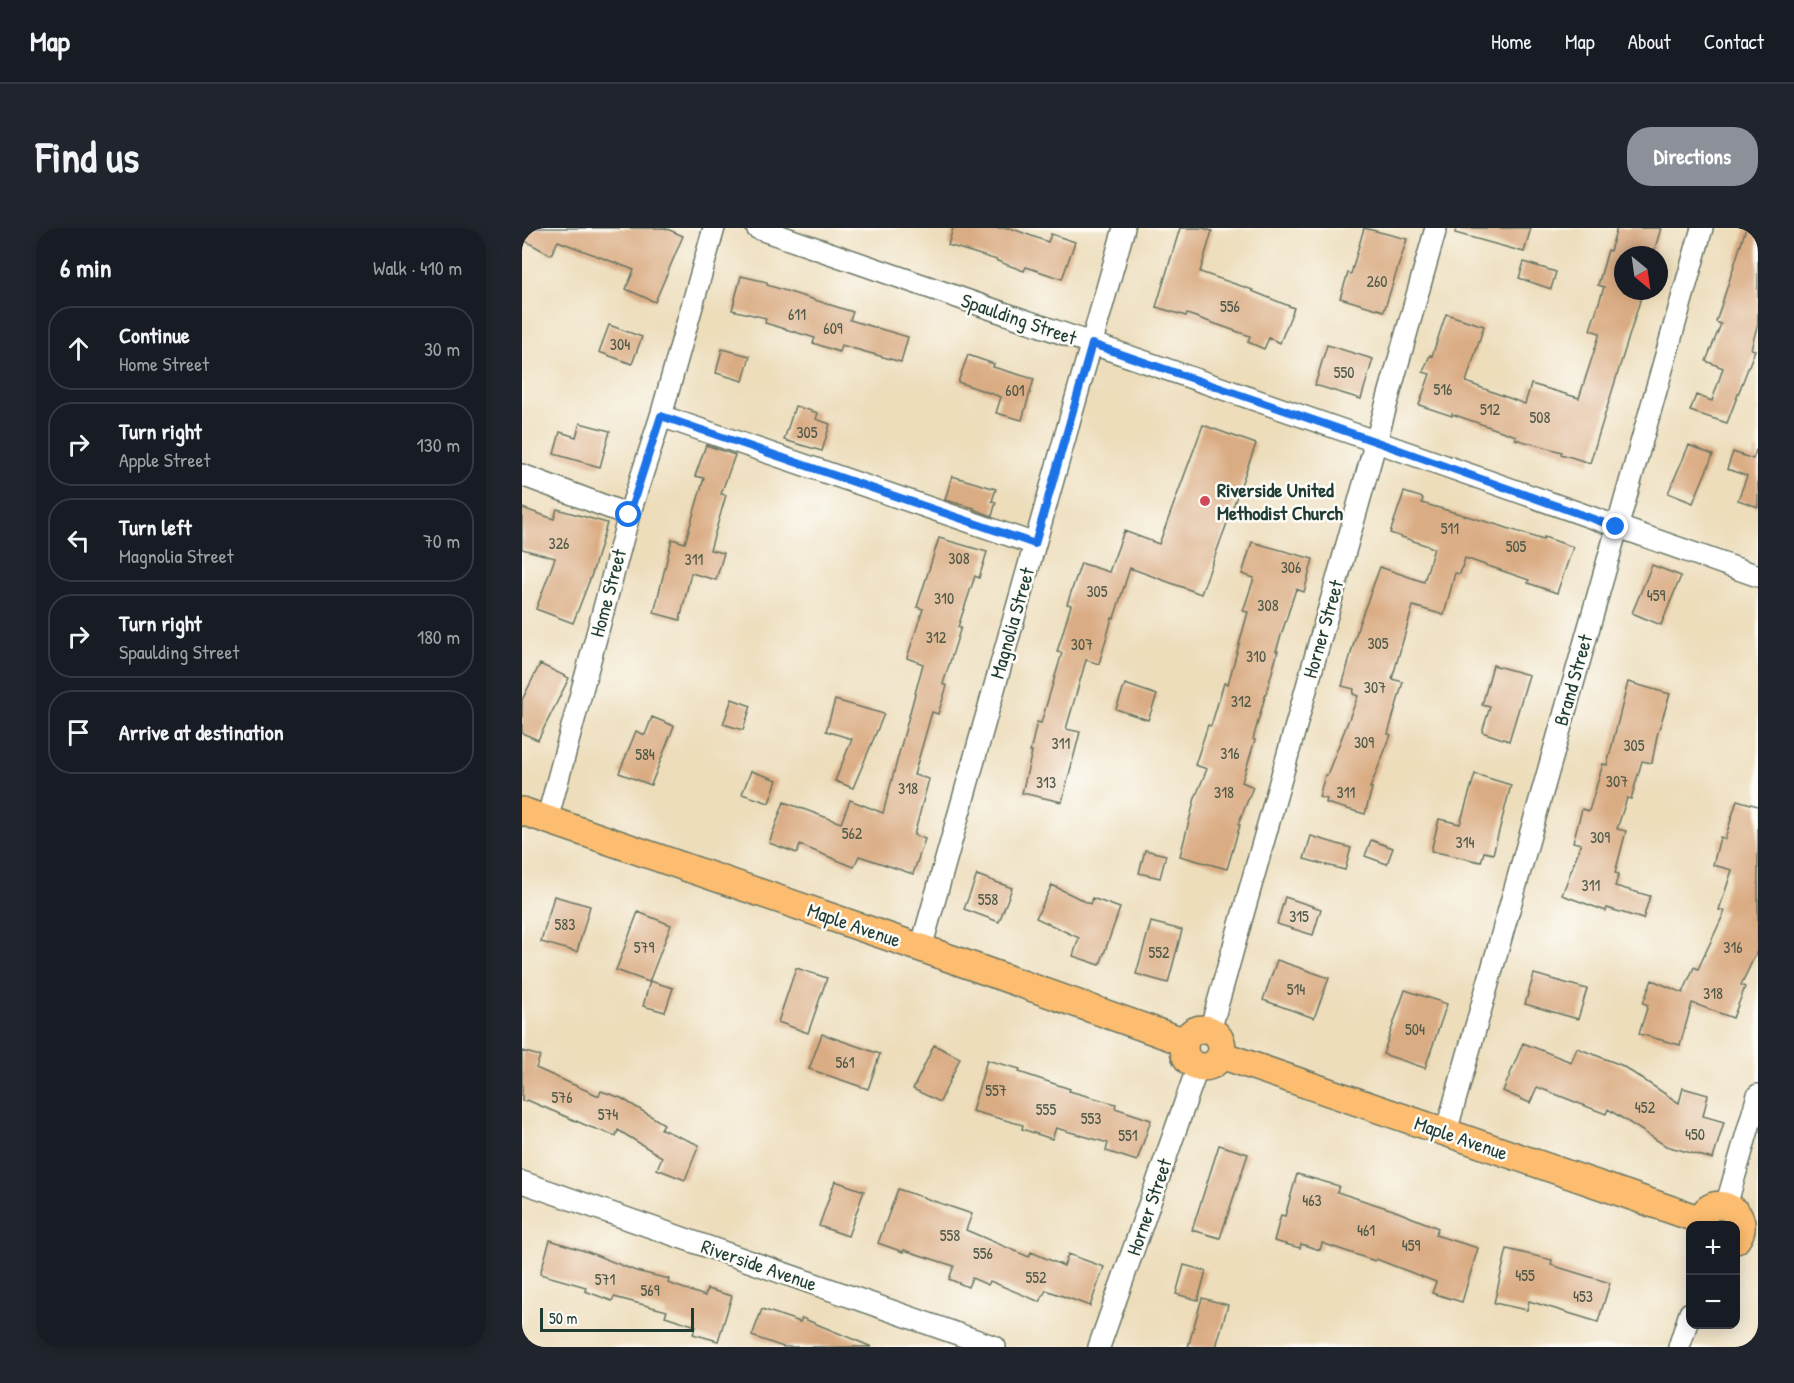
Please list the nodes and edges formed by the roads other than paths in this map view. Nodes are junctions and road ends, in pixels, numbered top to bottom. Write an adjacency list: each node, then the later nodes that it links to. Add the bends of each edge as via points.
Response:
1 (714, 228): 7 (street, Home Street)
2 (757, 228): 6 (street, Spaulding Street)
3 (1124, 228): 6 (street, Magnolia Street)
4 (1436, 228): 8 (street, Horner Street)
5 (1702, 228): 11 (street, Brand Street)
6 (1092, 344): 8 (street, Spaulding Street); 12 (street, Magnolia Street)
7 (661, 416): 10 (street, Home Street); 12 (street)
8 (1377, 442): 11 (street, Spaulding Street); 17 (street, Horner Street)
9 (522, 475): 10 (street)
10 (629, 515): 15 (street, Home Street)
11 (1616, 527): 13 (street, Spaulding Street); 21 (street, Brand Street)
12 (1035, 544): 16 (street, Magnolia Street)
13 (1758, 576)
14 (522, 811): 15 (main road, Maple Avenue)
15 (547, 820): 16 (main road, Maple Avenue)
16 (921, 948): 18 (main road, Maple Avenue)
17 (1210, 1030): 18 (main road, via 1193,1033); 19 (main road, via 1219,1036 1222,1045)
18 (1185, 1042): 19 (main road, via 1190,1062)
19 (1210, 1060): 21 (main road, Maple Avenue); 29 (street, Horner Street)
20 (1758, 1095): 23 (street)
21 (1446, 1132): 24 (main road, Maple Avenue)
22 (522, 1182): 28 (street, Riverside Avenue)
23 (1726, 1206): 25 (main road, via 1709,1209); 26 (main road, via 1741,1217)
24 (1695, 1221)
25 (1702, 1221)
26 (1745, 1238)
27 (1686, 1325): 30 (street)
28 (995, 1347)
29 (1099, 1347)
30 (1679, 1347)

